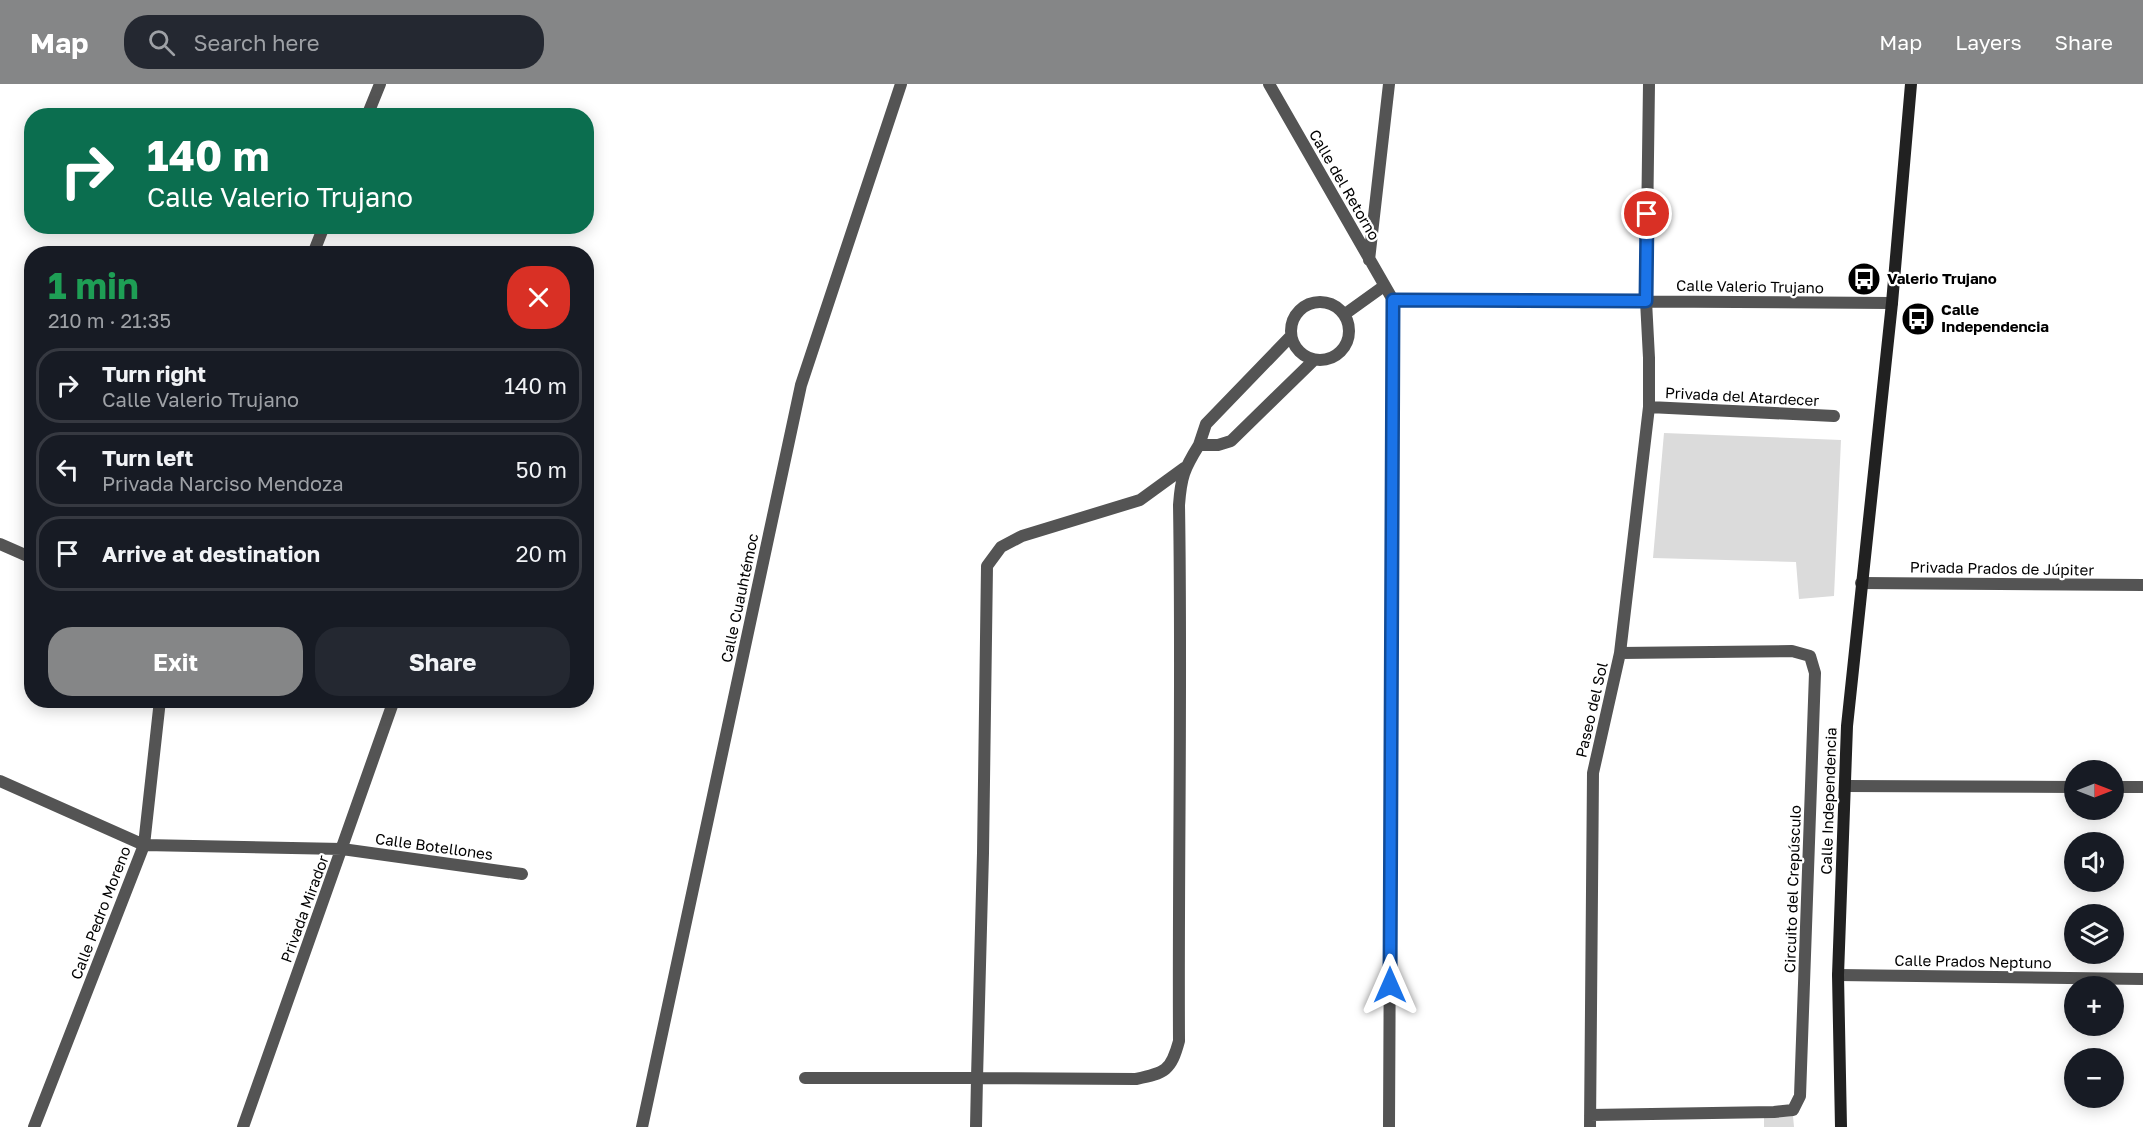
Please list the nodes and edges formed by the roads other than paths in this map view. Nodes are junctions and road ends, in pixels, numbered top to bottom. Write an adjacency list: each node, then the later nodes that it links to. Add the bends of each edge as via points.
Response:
1 (380, 84): 7 (street)
2 (901, 84): 42 (street, Calle Cuauhtémoc, via 801,385)
3 (1269, 84): 8 (street, Calle del Retorno)
4 (1389, 84): 8 (street)
5 (1649, 84): 11 (street, Paseo del Sol)
6 (1911, 84): 12 (street, Calle Independencia)
7 (370, 108)
8 (1369, 260): 9 (street, Calle del Retorno)
9 (1384, 286): 10 (street, Calle del Retorno); 13 (street)
10 (1393, 300): 11 (street, Calle Valerio Trujano); 44 (street)
11 (1646, 301): 12 (street, Calle Valerio Trujano); 16 (street, Paseo del Sol)
12 (1892, 303): 22 (street, Calle Independencia)
13 (1345, 314): 14 (street, via 1326,302 1304,306 1291,325); 15 (street, via 1349,336 1345,347 1326,360)
14 (1291, 336): 15 (street, via 1296,347); 18 (street, via 1206,424)
15 (1314, 360): 18 (street, via 1231,441)
16 (1649, 407): 17 (street, Privada del Atardecer); 24 (street, Paseo del Sol)
17 (1834, 417)
18 (1199, 445): 19 (street)
19 (1184, 468): 38 (street, via 1140,500 1022,536 1000,547 987,566); 38 (street, via 1179,505 1179,1041 1173,1062 1158,1074 1136,1079)
20 (0, 544): 21 (street)
21 (24, 554)
22 (1861, 583): 23 (street, Privada Prados de Júpiter); 28 (street, Calle Independencia)
23 (2143, 585)
24 (1620, 653): 39 (street, Paseo del Sol, via 1593,773); 39 (street, Circuito del Crepúsculo, via 1792,651 1810,656 1815,672 1800,1096 1793,1110)
25 (159, 708): 32 (street, Calle Pedro Moreno)
26 (391, 708): 33 (street, Privada Mirador)
27 (0, 781): 32 (street)
28 (1845, 786): 29 (street); 35 (street, Calle Independencia)
29 (2064, 787)
30 (2124, 787): 31 (street)
31 (2143, 787)
32 (144, 845): 33 (street, Calle Botellones); 40 (street, Calle Pedro Moreno)
33 (342, 849): 34 (street, Calle Botellones); 41 (street, Privada Mirador)
34 (522, 874)
35 (1838, 975): 36 (street, Calle Prados Neptuno); 45 (street, Calle Independencia)
36 (2143, 979)
37 (805, 1078): 38 (street)
38 (977, 1078): 43 (street)
39 (1590, 1121)
40 (34, 1127)
41 (243, 1127)
42 (642, 1127)
43 (976, 1127)
44 (1389, 1127)
45 (1841, 1127)

